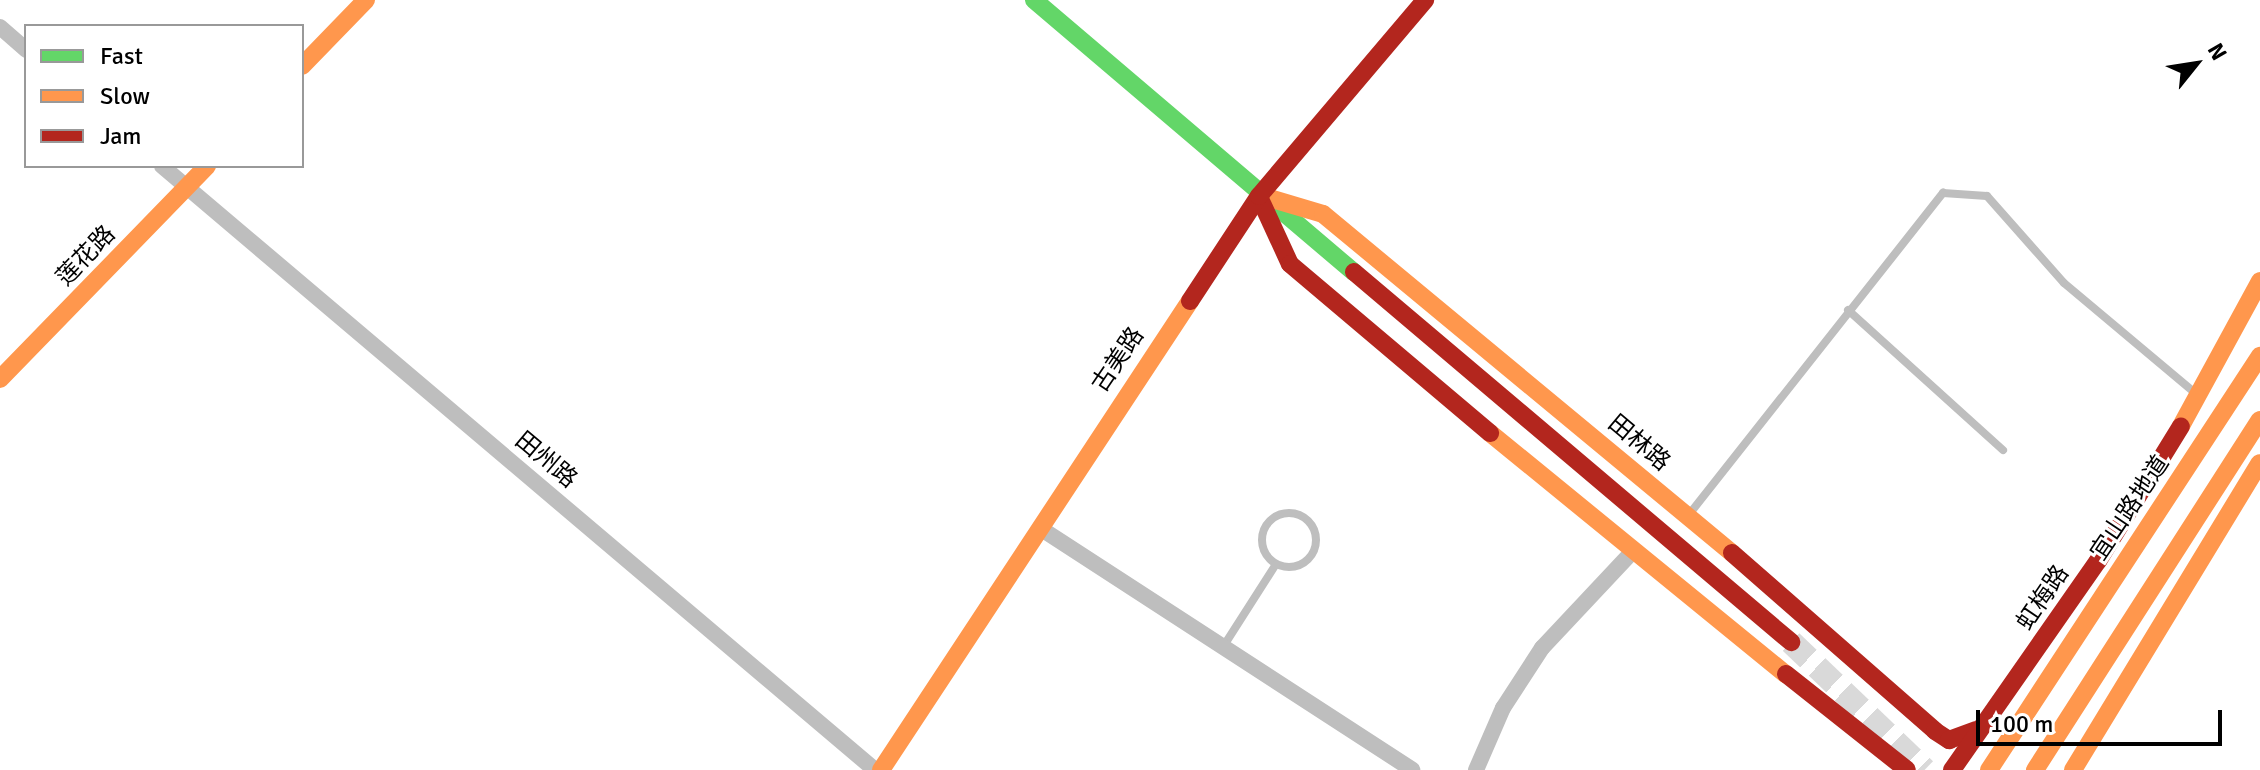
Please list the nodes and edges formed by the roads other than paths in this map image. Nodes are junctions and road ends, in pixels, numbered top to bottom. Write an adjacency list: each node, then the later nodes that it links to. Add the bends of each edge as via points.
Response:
1 (366, 0): 6 (main road)
2 (1034, 0): 10 (main road, 田林路)
3 (1425, 0): 10 (main road, 古美路)
4 (0, 27): 5 (street)
5 (24, 48)
6 (304, 64)
7 (164, 168): 9 (street, 田州路)
8 (205, 168): 9 (main road, 莲花路)
9 (186, 187): 14 (main road, 莲花路); 29 (street, 田州路)
10 (1259, 196): 19 (main road, 田林路, via 1323,214); 20 (main road, 古美路); 21 (main road, 田林路, via 1290,264); 24 (main road, 田林路)
11 (2260, 281): 15 (main road, 虹梅路)
12 (1848, 310): 15 (lane, via 1943,193 1987,196 2064,283); 17 (lane); 19 (lane)
13 (2260, 356): 33 (main road, 宜山路地道)
14 (0, 379)
15 (2199, 396): 27 (main road, 虹梅路, via 2098,561)
16 (2260, 420): 34 (main road)
17 (2003, 450)
18 (2260, 463): 35 (main road)
19 (1689, 515): 23 (main road, 田林路)
20 (1040, 528): 25 (street); 29 (main road, 古美路)
21 (1632, 552): 26 (main road, 田林路); 31 (street, via 1542,648 1503,708)
22 (1276, 564): 22 (lane, via 1303,563 1315,549 1316,532 1299,514 1274,517 1263,531 1264,549); 25 (lane)
23 (1820, 627): 26 (main road); 27 (main road, 田林路, via 1935,731 1949,740)
24 (1791, 642)
25 (1223, 647): 30 (street)
26 (1786, 675): 28 (main road, 田林路)
27 (1976, 730): 32 (main road, 虹梅路)
28 (1894, 766)
29 (878, 770)
30 (1412, 770)
31 (1476, 770)
32 (1952, 770)
33 (1989, 770)
34 (2035, 770)
35 (2073, 770)

